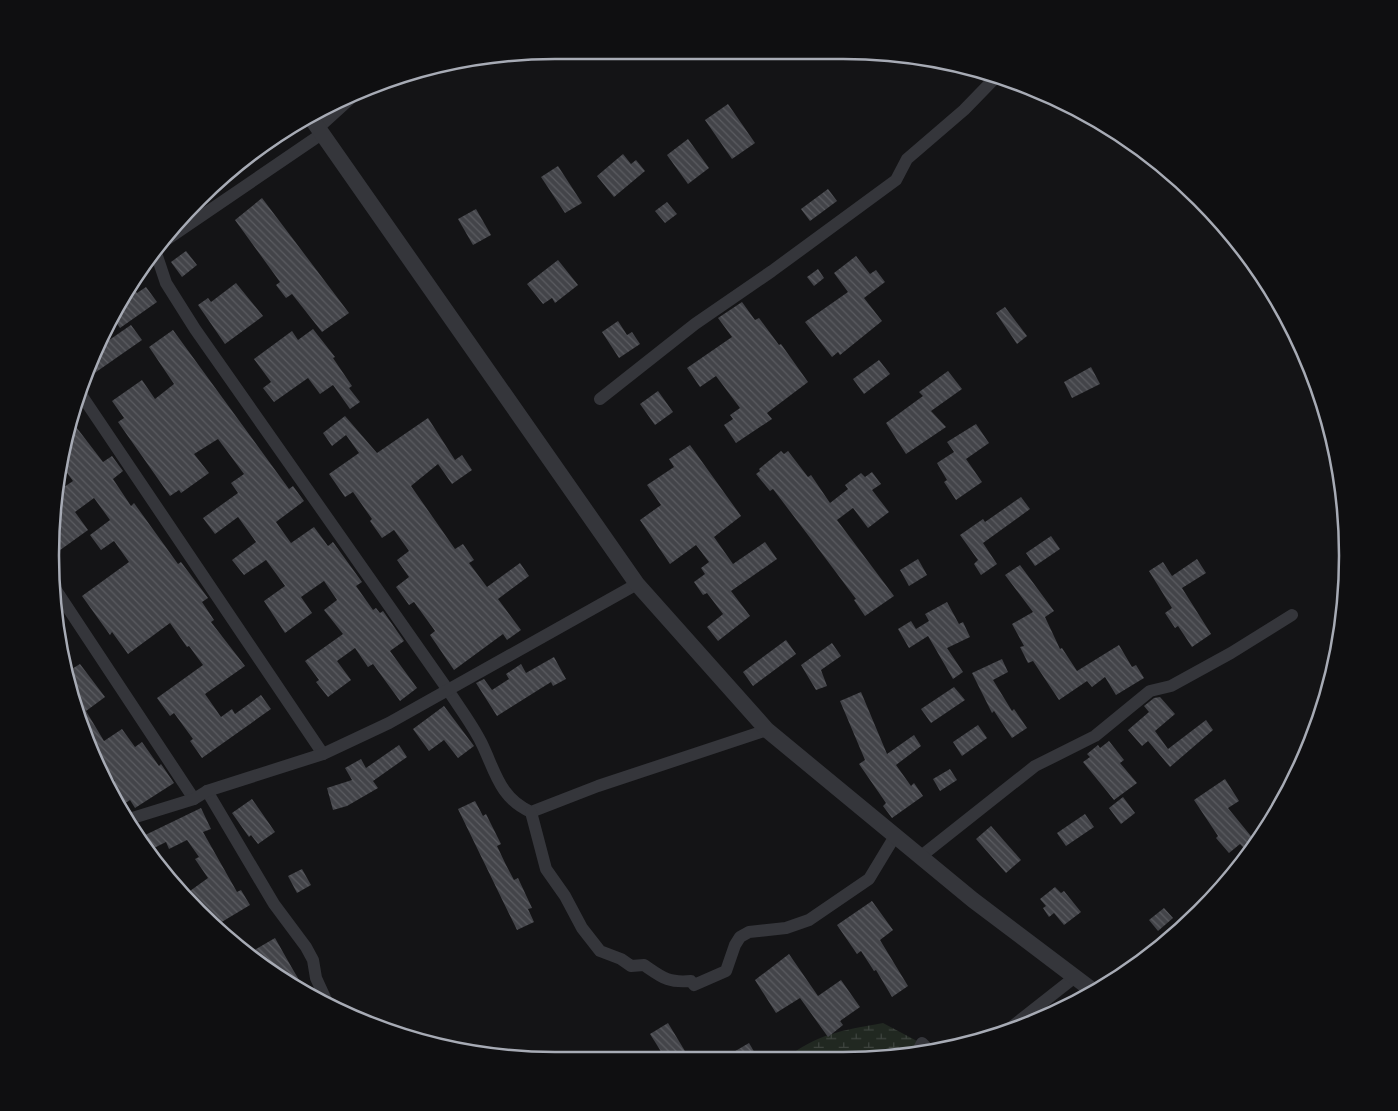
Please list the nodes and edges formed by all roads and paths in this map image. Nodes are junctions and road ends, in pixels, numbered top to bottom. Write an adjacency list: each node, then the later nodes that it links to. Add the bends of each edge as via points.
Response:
1 (992, 82): 7 (street, via 907,159 896,180 695,324)
2 (337, 110): 3 (street)
3 (317, 126): 4 (street); 8 (street)
4 (182, 228)
5 (158, 258): 11 (street, via 166,284 195,329)
6 (84, 399): 13 (street)
7 (600, 400)
8 (637, 584): 11 (street); 12 (street)
9 (61, 597): 15 (street)
10 (1292, 615): 19 (street, via 1171,686 1150,690 1095,736 1035,766)
11 (448, 690): 13 (street); 16 (street, via 481,741 500,786 517,806)
12 (767, 730): 16 (street, via 616,779); 18 (street)
13 (323, 754): 14 (street)
14 (207, 790): 15 (street); 22 (street, via 274,904 306,947)
15 (194, 799): 17 (street)
16 (530, 812): 18 (street, via 546,869 600,951 632,966 644,965 662,979 691,981 694,985 726,971 735,945 745,934 798,925 869,879)
17 (134, 818)
18 (895, 836): 19 (street)
19 (920, 857): 20 (street)
20 (1075, 977): 21 (street); 23 (street)
21 (1089, 987)
22 (324, 995)
23 (1023, 1018)

